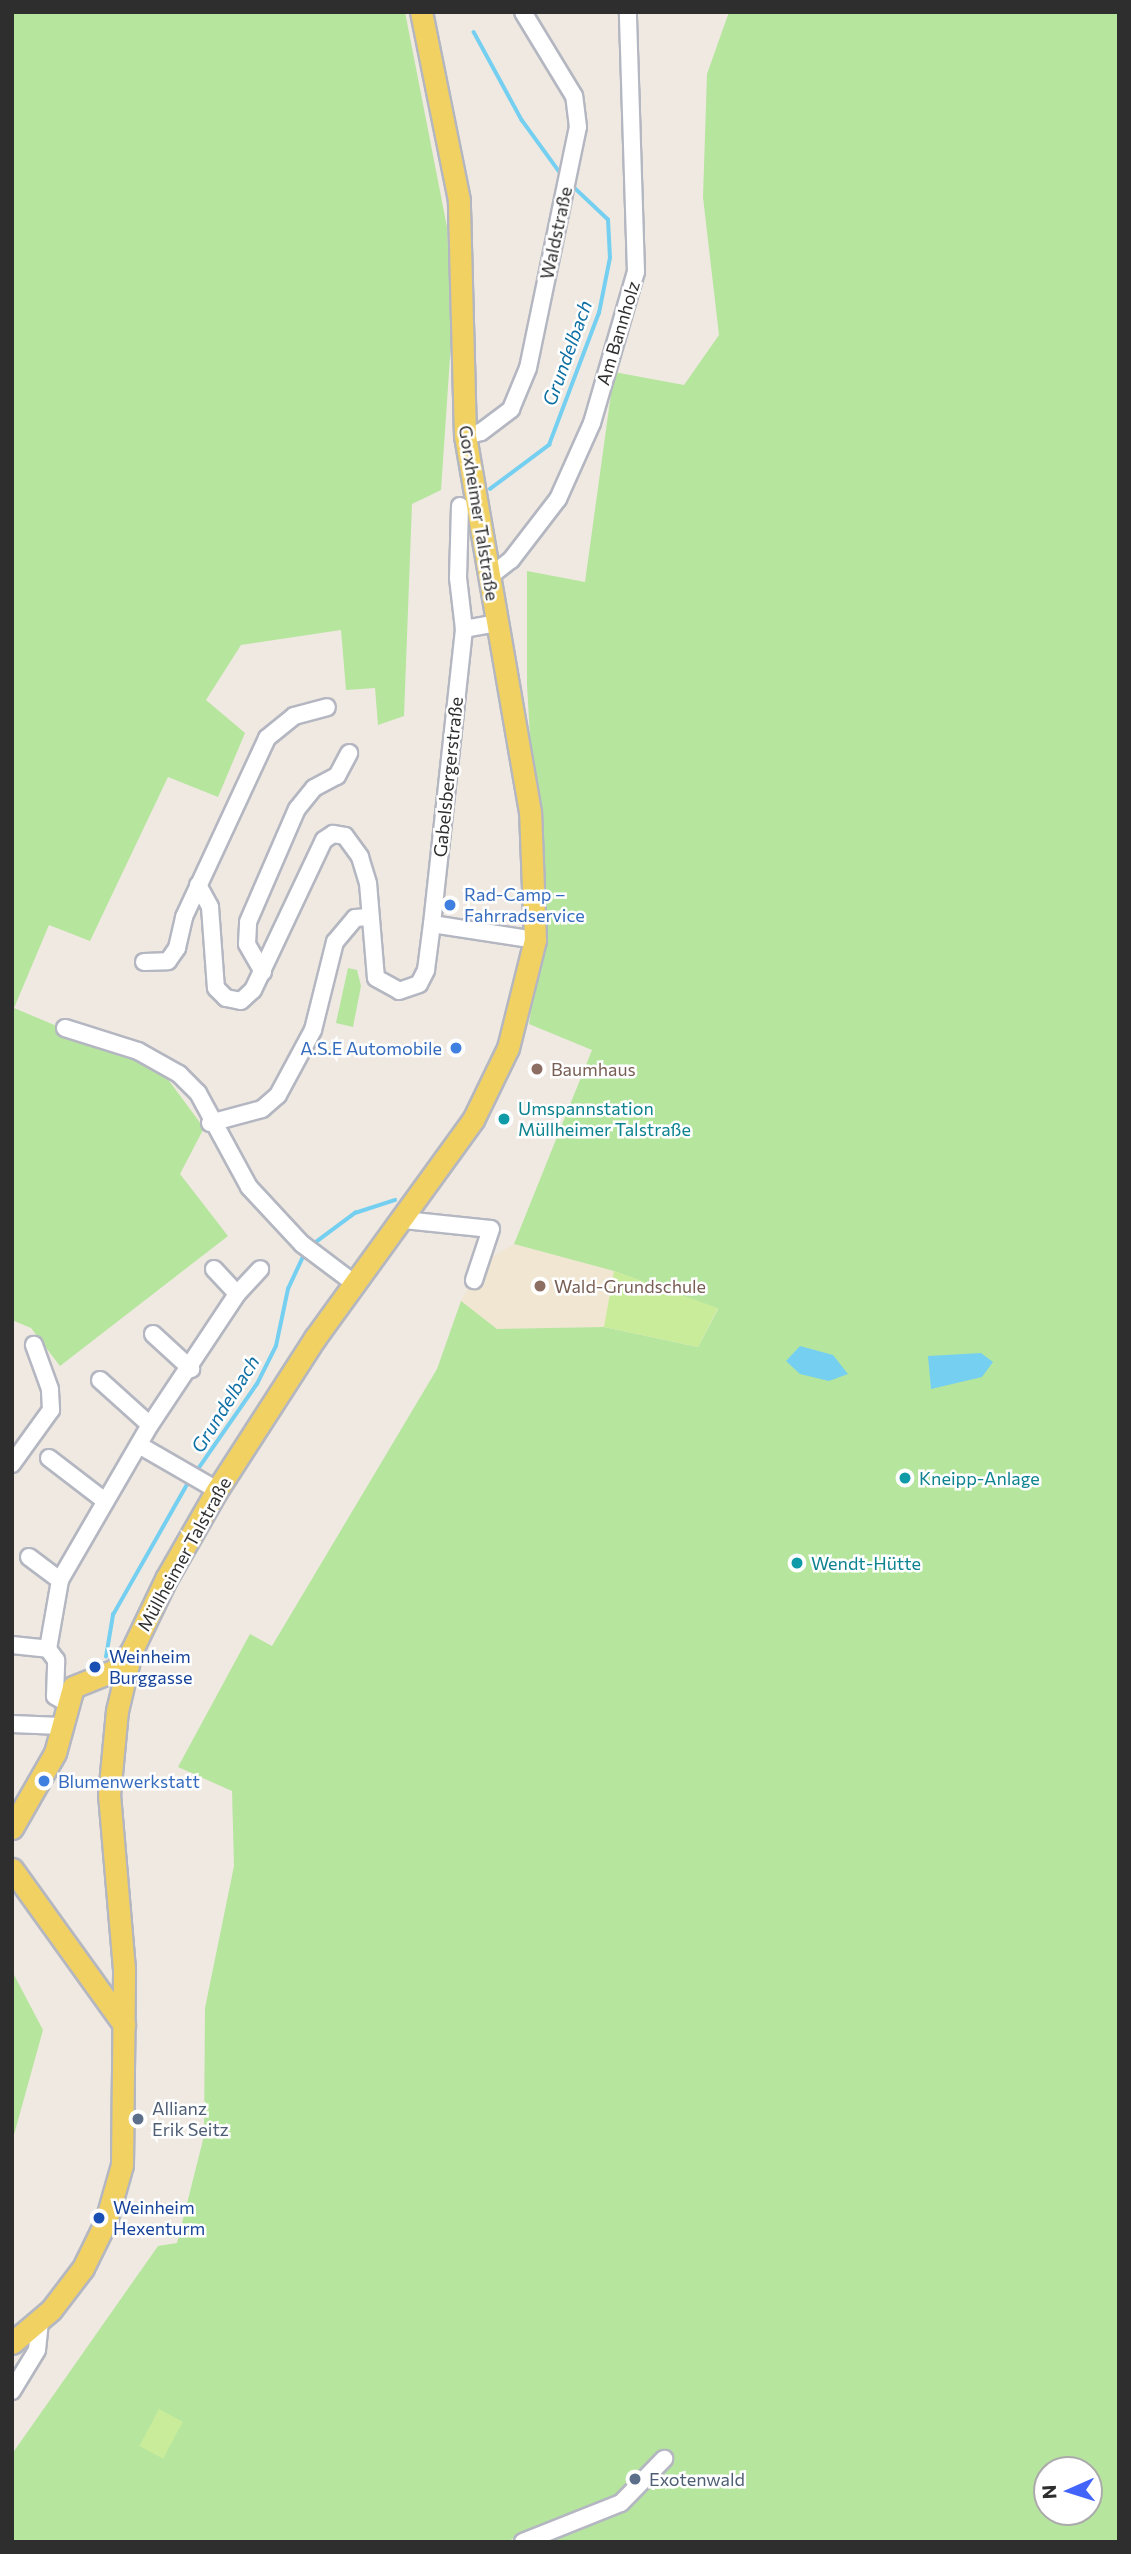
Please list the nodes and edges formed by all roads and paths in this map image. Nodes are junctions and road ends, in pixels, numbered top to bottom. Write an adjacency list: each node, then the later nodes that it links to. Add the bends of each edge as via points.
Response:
1 (421, 12): 4 (main road, Gorxheimer Talstraße, via 459,200)
2 (523, 12): 4 (street, Waldstraße, via 574,96 578,127 524,378 511,409 481,432)
3 (628, 12): 6 (street, Am Bannholz, via 636,272 593,423 558,499 511,560)
4 (465, 436): 6 (main road, Gorxheimer Talstraße)
5 (460, 506): 8 (street, Gabelsbergerstraße, via 458,578)
6 (489, 576): 7 (main road, Gorxheimer Talstraße)
7 (497, 623): 8 (street); 14 (main road, Gorxheimer Talstraße, via 534,845)
8 (464, 629): 13 (street, Gabelsbergerstraße)
9 (327, 707): 11 (street, via 294,716 268,738)
10 (349, 753): 16 (street, via 337,776 314,788 297,809 248,922 247,944)
11 (198, 886): 15 (street, via 177,948 168,961); 16 (street, via 210,907 216,988 226,998 240,1001)
12 (370, 917): 13 (street, Gabelsbergerstraße, via 376,978 388,989 406,991 423,978); 16 (street, via 368,883 360,857 345,836 328,836); 19 (street, via 355,918 335,942 313,1030 278,1095 262,1109)
13 (432, 924): 14 (street)
14 (535, 940): 17 (main road, Gorxheimer Talstraße)
15 (144, 961)
16 (263, 972)
17 (529, 972): 20 (main road, Müllheimer Talstraße, via 508,1048 482,1103)
18 (65, 1028): 19 (street, via 138,1051 179,1074 198,1093)
19 (210, 1123): 24 (street, via 250,1186 302,1244)
20 (404, 1220): 23 (street, via 491,1230); 24 (main road, Müllheimer Talstraße)
21 (214, 1269): 25 (street)
22 (260, 1269): 25 (street)
23 (474, 1280)
24 (355, 1284): 34 (main road, Müllheimer Talstraße)
25 (237, 1294): 28 (street)
26 (153, 1334): 28 (street)
27 (34, 1345): 33 (street, via 43,1362 51,1410)
28 (191, 1368): 30 (street)
29 (100, 1380): 30 (street)
30 (150, 1425): 31 (street)
31 (139, 1446): 34 (street); 35 (street)
32 (49, 1458): 35 (street)
33 (12, 1464)
34 (217, 1490): 40 (main road, Müllheimer Talstraße)
35 (105, 1500): 37 (street)
36 (29, 1557): 37 (street)
37 (60, 1580): 39 (street)
38 (12, 1644): 39 (street)
39 (48, 1649): 43 (street, via 56,1660 55,1696)
40 (131, 1652): 41 (main road); 42 (main road, Müllheimer Talstraße)
41 (106, 1673): 42 (main road); 43 (main road, via 77,1684)
42 (123, 1689): 48 (main road, Müllheimer Talstraße, via 109,1795)
43 (67, 1703): 45 (main road)
44 (12, 1724): 45 (street)
45 (61, 1726): 46 (main road, via 50,1764)
46 (12, 1828)
47 (12, 1869): 49 (main road)
48 (124, 1969): 49 (main road); 50 (main road, Müllheimer Talstraße)
49 (94, 1983): 50 (main road)
50 (124, 2025): 51 (main road, Müllheimer Talstraße, via 125,2148 118,2183 88,2259)
51 (40, 2321): 52 (main road, Müllheimer Talstraße); 53 (street, via 37,2350)
52 (12, 2343)
53 (12, 2391)
54 (664, 2459): 55 (street, via 621,2503)
55 (523, 2542)

